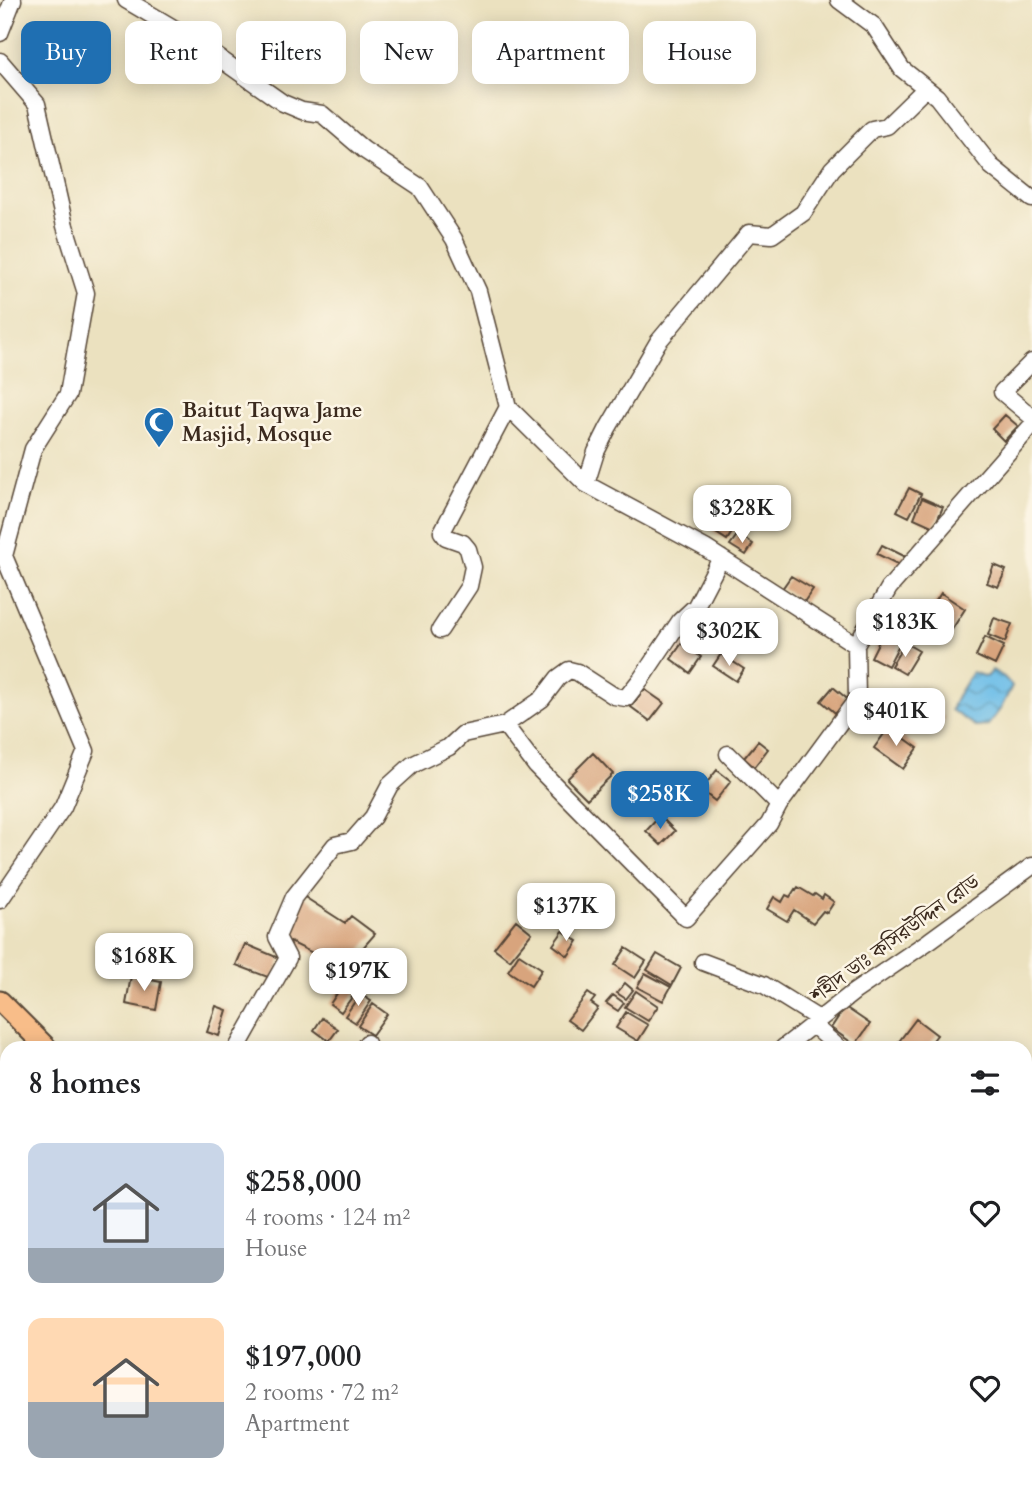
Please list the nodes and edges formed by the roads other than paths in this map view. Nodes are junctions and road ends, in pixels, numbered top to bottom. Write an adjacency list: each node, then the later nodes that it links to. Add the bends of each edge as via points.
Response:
1 (13, 0): 4 (street)
2 (126, 0): 9 (street, via 192,39 283,103 322,114 364,150 420,187 454,239 478,291)
3 (838, 0): 6 (street, via 874,26 902,69)
4 (0, 33)
5 (0, 61): 20 (street, via 37,104 65,226 86,293 68,394 33,449 4,556 86,751 63,807)
6 (926, 88): 7 (street, via 991,166); 12 (street, via 887,126 872,129 832,169 803,214 772,235 749,233 659,342 608,428)
7 (1032, 199)
8 (1032, 362): 10 (street, via 1002,392)
9 (508, 407): 12 (street); 14 (street, via 442,532 463,543 472,567 469,586)
10 (1032, 417)
11 (1032, 425): 15 (street, via 889,589)
12 (586, 484): 13 (street)
13 (721, 558): 15 (street); 16 (street, via 696,606 680,621 626,698 569,670 542,699)
14 (440, 630)
15 (856, 645): 18 (street, via 857,699)
16 (505, 725): 18 (street, via 536,766 686,918 769,824); 25 (street, via 463,734 449,747 412,765 390,785 373,817 352,841 335,845 294,897 276,937 288,958)
17 (728, 754): 18 (street)
18 (779, 805)
19 (1032, 866): 23 (street, শহীদ ডাঃ কসিরউদ্দিন রোড)
20 (0, 900)
21 (703, 962): 23 (street, via 764,985)
22 (0, 1001): 24 (main road)
23 (816, 1022): 26 (street, শহীদ ডাঃ কসিরউদ্দিন রোড); 27 (street)
24 (35, 1041)
25 (241, 1041)
26 (792, 1041)
27 (833, 1041)

